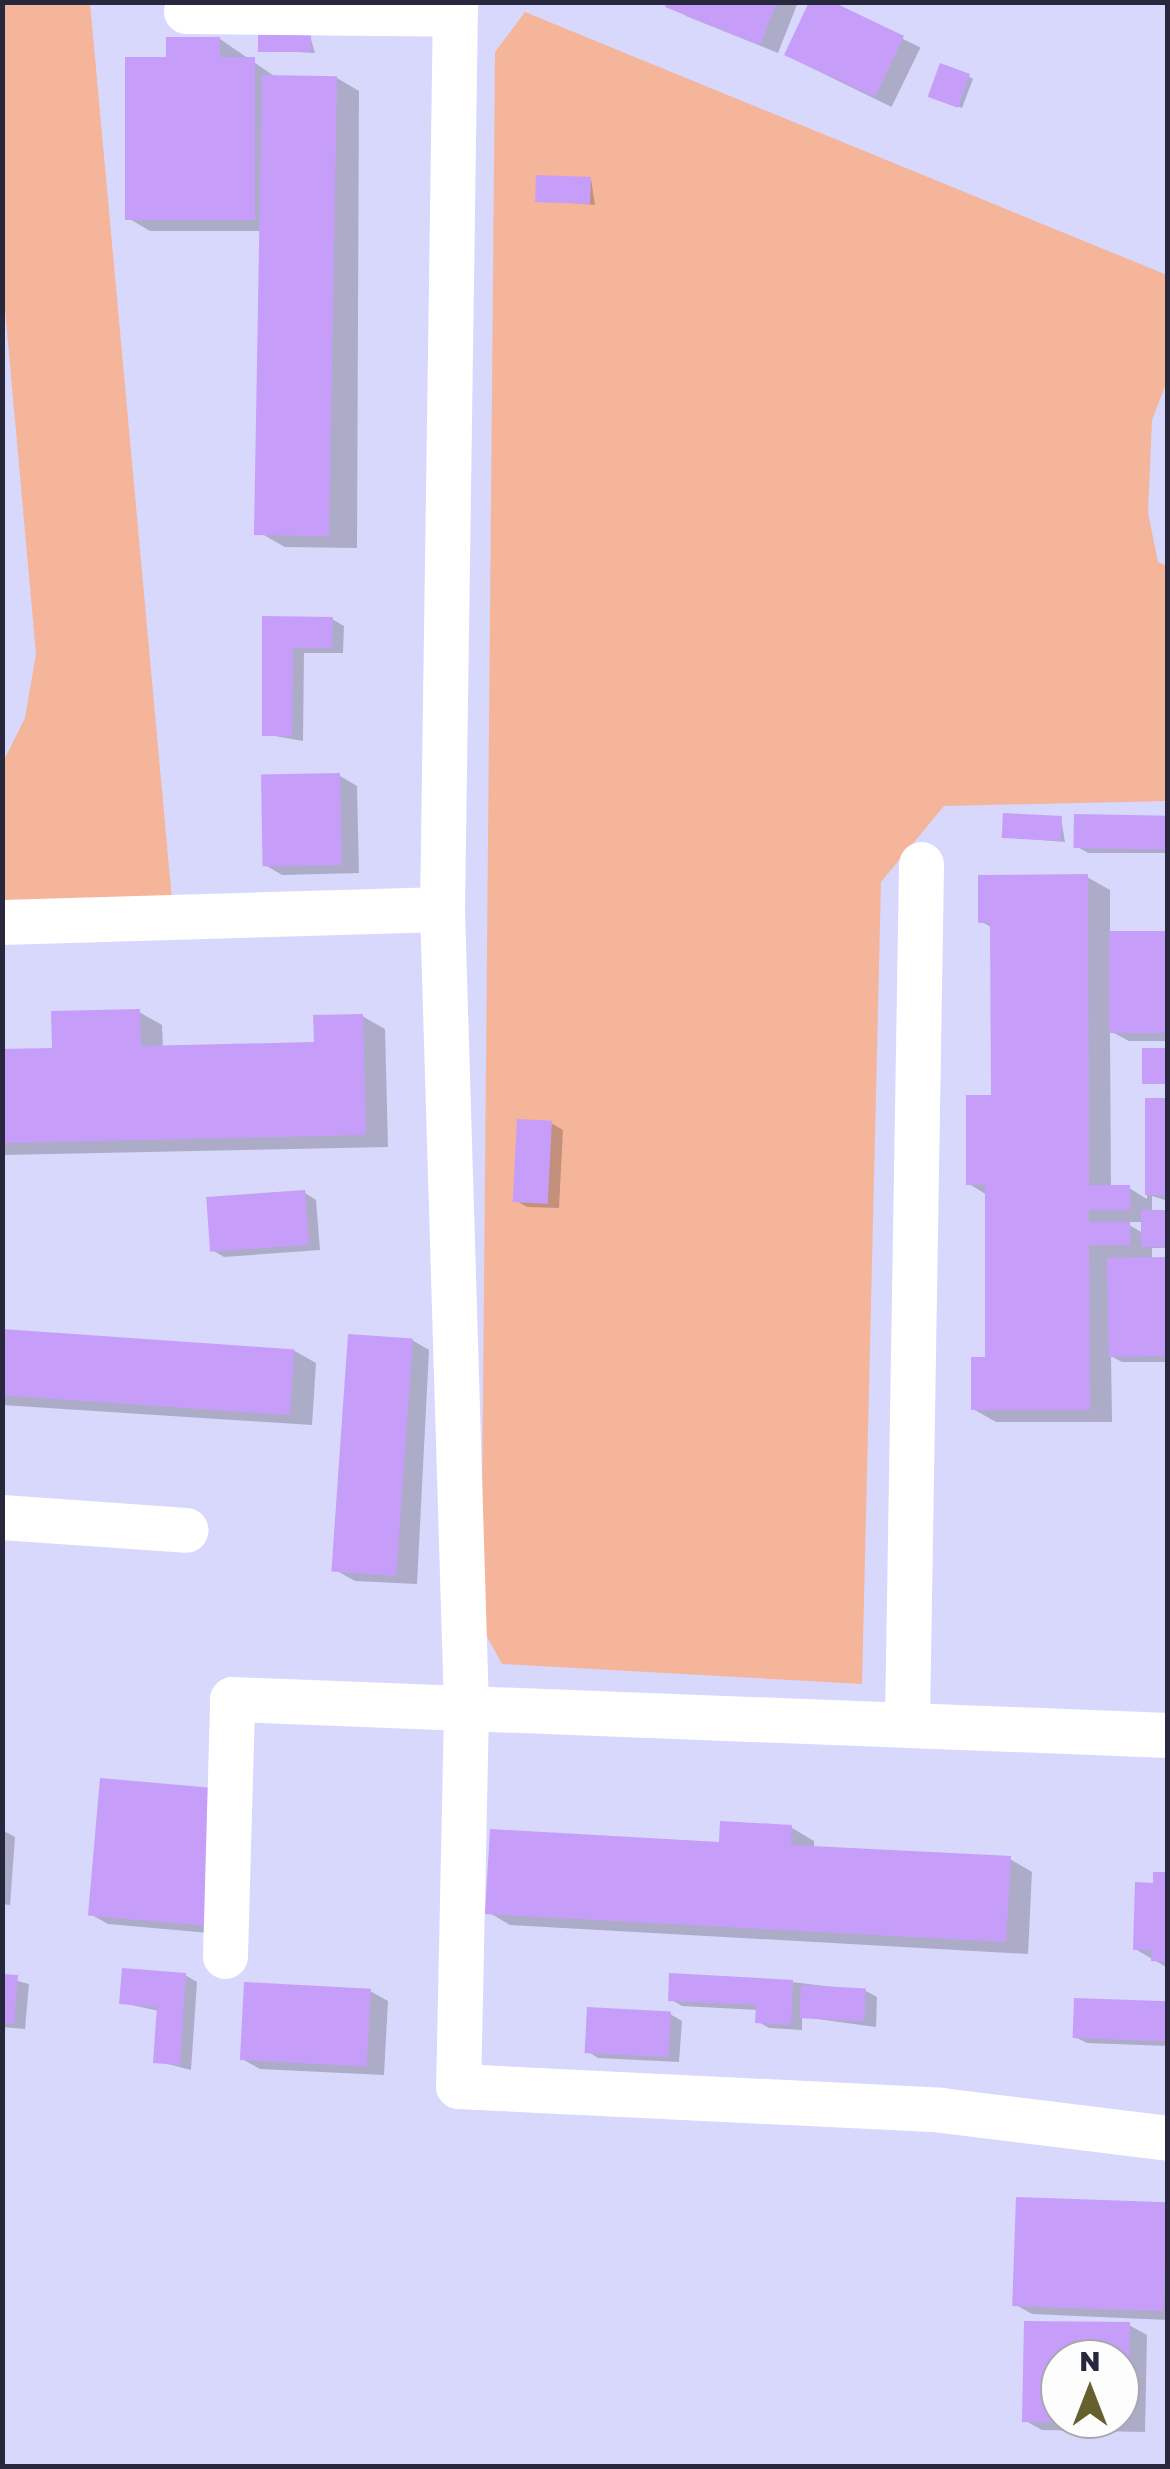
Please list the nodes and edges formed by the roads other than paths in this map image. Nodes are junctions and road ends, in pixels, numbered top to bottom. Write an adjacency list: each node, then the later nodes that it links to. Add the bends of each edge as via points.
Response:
1 (455, 8): 2 (lane); 4 (lane)
2 (186, 11)
3 (921, 864): 9 (lane)
4 (442, 909): 5 (lane); 8 (lane)
5 (2, 922)
6 (2, 1517): 7 (lane)
7 (186, 1530)
8 (466, 1710): 9 (lane); 11 (lane, via 232,1700); 12 (lane, via 458,2086 941,2110)
9 (907, 1720): 10 (lane)
10 (1168, 1735)
11 (225, 1956)
12 (1168, 2138)

